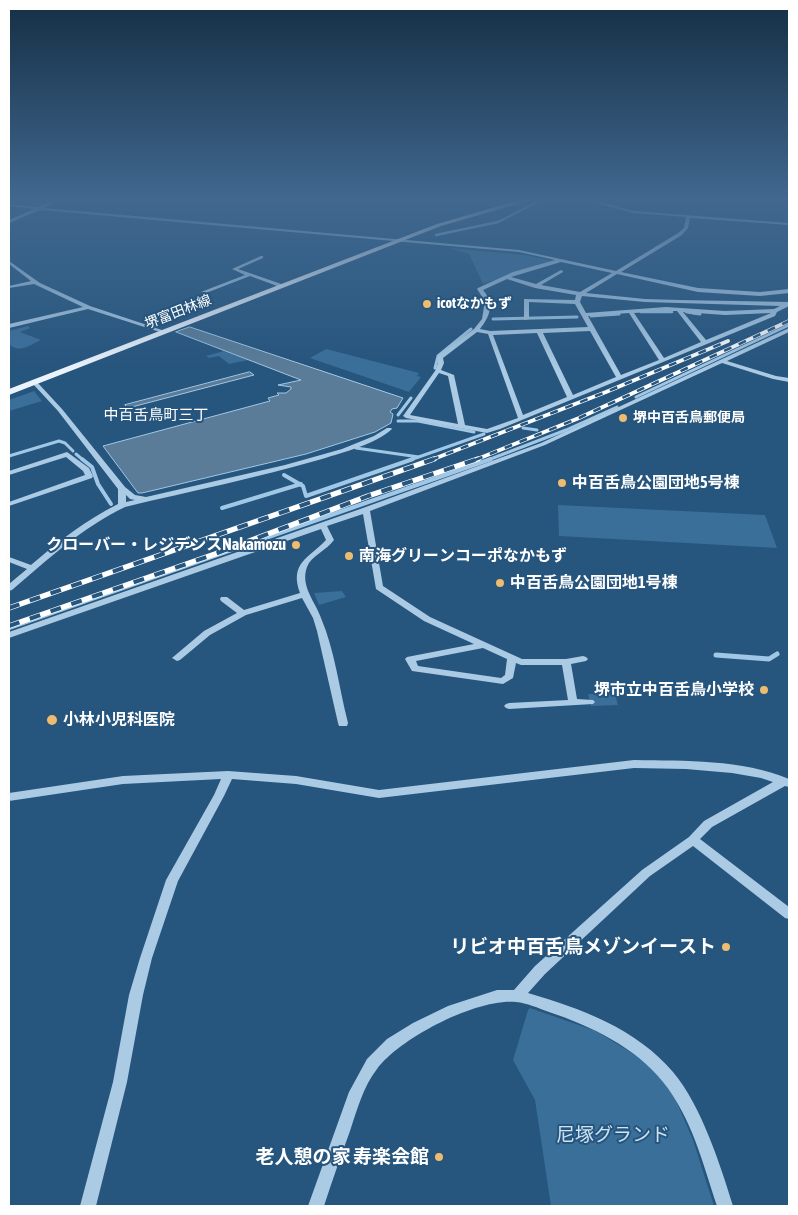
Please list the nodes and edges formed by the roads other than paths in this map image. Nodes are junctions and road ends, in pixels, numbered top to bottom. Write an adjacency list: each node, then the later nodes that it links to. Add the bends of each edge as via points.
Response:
1 (261, 257): 9 (street, via 234,270)
2 (358, 257): 12 (main road, 堺富田林線)
3 (550, 257): 5 (street)
4 (642, 257): 8 (street)
5 (563, 259): 8 (street); 10 (street)
6 (9, 262): 11 (street)
7 (561, 271): 13 (street)
8 (616, 272): 16 (street, via 698,290); 17 (street)
9 (249, 275): 12 (street); 15 (street)
10 (506, 277): 13 (street); 30 (street, via 480,288 488,299 488,307 485,319)
11 (35, 282): 14 (street); 22 (street)
12 (282, 286): 32 (main road, 堺富田林線)
13 (535, 286): 17 (street)
14 (9, 287)
15 (204, 292)
16 (788, 293)
17 (579, 295): 19 (street); 20 (street)
18 (641, 295): 19 (street)
19 (635, 299): 21 (street)
20 (577, 302): 26 (street); 27 (street, via 526,300)
21 (789, 305): 25 (street)
22 (88, 307): 28 (street); 32 (street)
23 (679, 310): 24 (street); 25 (street, via 725,313); 35 (street)
24 (630, 311): 26 (street); 37 (street)
25 (775, 311): 35 (street, via 773,316)
26 (583, 314): 29 (street)
27 (526, 319)
28 (9, 326)
29 (590, 329): 33 (street); 40 (street)
30 (476, 330): 34 (street); 38 (street, via 440,357)
31 (789, 330): 36 (street)
32 (162, 331): 42 (main road, 堺富田林線)
33 (539, 331): 34 (street); 44 (street)
34 (490, 333): 45 (street)
35 (704, 343): 37 (street)
36 (725, 359): 39 (street); 41 (street); 53 (street, via 542,444)
37 (663, 360): 40 (street)
38 (438, 371): 46 (street, via 450,375); 46 (street, via 406,416)
39 (789, 375)
40 (619, 378): 44 (street)
41 (789, 380)
42 (35, 383): 43 (main road, 堺富田林線); 49 (street)
43 (9, 392)
44 (571, 398): 45 (street)
45 (521, 418): 46 (street, via 487,431)
46 (462, 426)
47 (389, 428): 50 (street, via 344,450)
48 (9, 473): 51 (street, via 67,454 90,476)
49 (122, 489): 50 (street, via 133,497); 52 (street)
50 (151, 500): 52 (street)
51 (9, 504)
52 (122, 505): 56 (street, via 63,542)
53 (366, 510): 54 (street); 62 (street, via 379,587 427,620)
54 (323, 525): 58 (street, via 330,540 302,568 301,586); 61 (street)
55 (9, 559): 56 (street)
56 (34, 568): 57 (street)
57 (9, 588)
58 (305, 594): 60 (street); 70 (street, via 317,617)
59 (224, 599): 60 (street)
60 (243, 613): 63 (street, via 207,633)
61 (9, 635)
62 (483, 645): 64 (street); 64 (street, via 410,659 415,669 502,681 510,676)
63 (177, 658)
64 (512, 658): 66 (street, via 521,662)
65 (583, 658): 66 (street)
66 (566, 662): 67 (street)
67 (573, 702): 68 (street); 69 (street)
68 (590, 702)
69 (509, 706)
70 (343, 723)
71 (228, 775): 72 (street, via 296,780 379,794 634,764 732,769); 73 (street, via 122,780); 77 (street, via 172,880 146,958 120,1082)
72 (787, 782): 74 (street, via 708,824)
73 (9, 797)
74 (693, 840): 75 (street); 76 (street, via 615,900)
75 (789, 914)
76 (517, 996): 78 (street, via 496,996 453,1010 392,1044 372,1064 356,1092); 79 (street, via 598,1023 662,1070 681,1095 694,1122)
77 (88, 1206)
78 (316, 1206)
79 (725, 1206)

